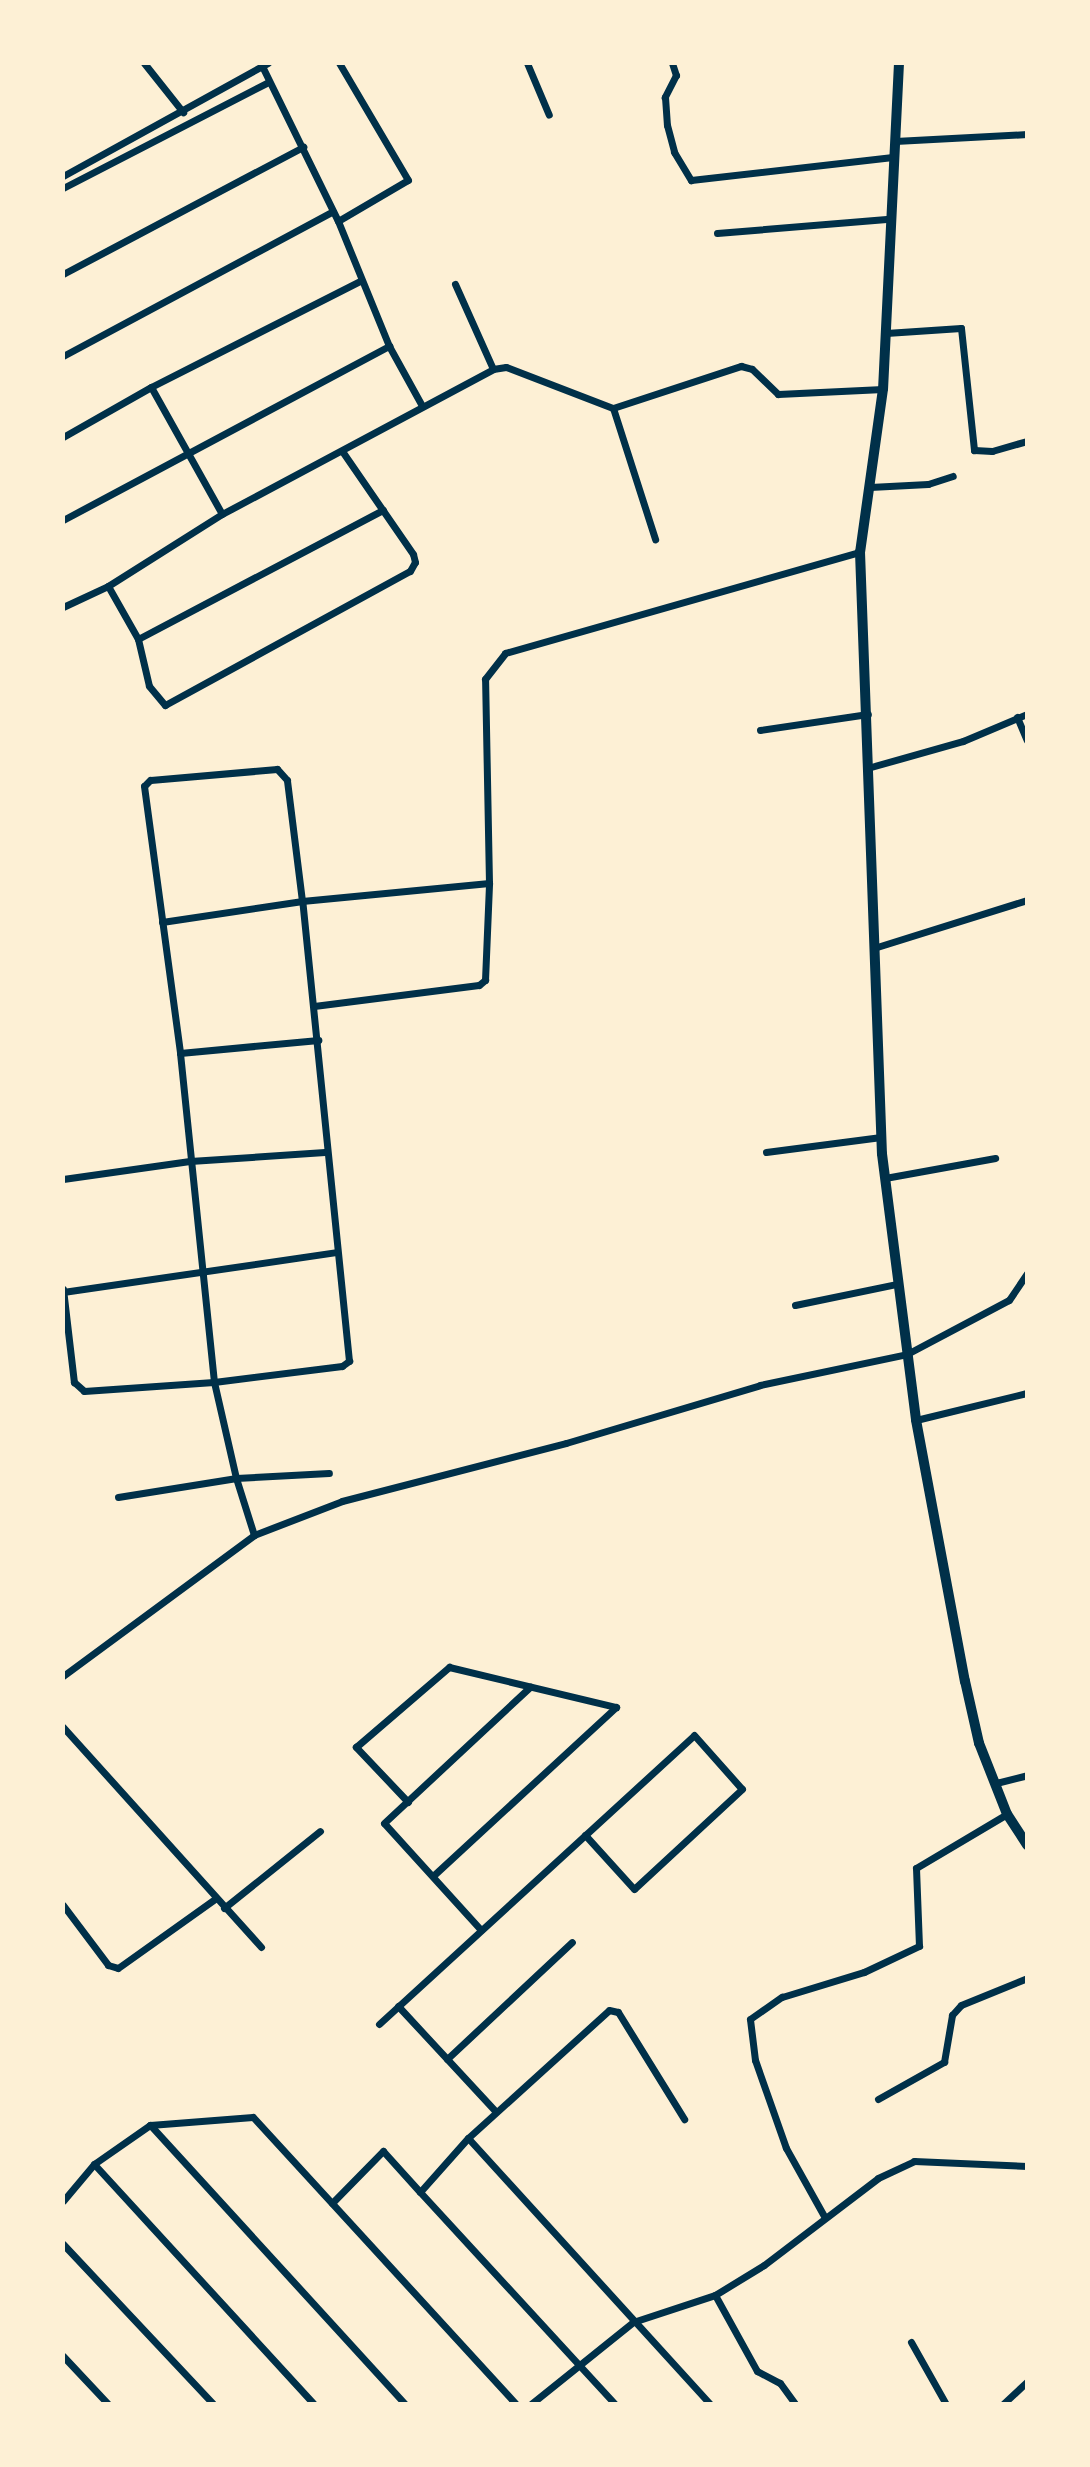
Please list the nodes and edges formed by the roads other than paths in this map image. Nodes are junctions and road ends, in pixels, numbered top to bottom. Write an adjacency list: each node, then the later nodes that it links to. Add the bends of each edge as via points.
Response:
1 (144, 63): 8 (street)
2 (339, 63): 18 (street, via 408,180)
3 (527, 63): 9 (street)
4 (672, 63): 13 (street, via 676,75 665,97 667,125 674,152 691,180)
5 (899, 63): 11 (street)
6 (265, 65): 7 (street); 8 (street)
7 (268, 82): 12 (street); 15 (street)
8 (183, 112): 14 (street)
9 (550, 114)
10 (1027, 134): 11 (street)
11 (895, 141): 13 (street)
12 (303, 147): 16 (street); 20 (street)
13 (893, 157): 17 (street)
14 (63, 176)
15 (63, 188)
16 (332, 211): 18 (street); 25 (street)
17 (889, 219): 19 (street); 23 (street)
18 (338, 221): 21 (street)
19 (717, 233)
20 (63, 274)
21 (360, 281): 24 (street); 27 (street)
22 (455, 284): 26 (street)
23 (886, 333): 28 (street); 32 (street, via 961,328 974,450 992,451)
24 (389, 346): 29 (street); 34 (street)
25 (63, 356)
26 (493, 369): 29 (street); 30 (street, via 506,367)
27 (151, 387): 31 (street); 34 (street)
28 (883, 389): 30 (street, via 778,394 752,369 741,366); 36 (street)
29 (421, 404): 33 (street)
30 (613, 408): 40 (street)
31 (63, 437)
32 (1027, 441)
33 (342, 451): 37 (street); 38 (street)
34 (189, 454): 38 (street); 39 (street)
35 (953, 476): 36 (street, via 928,484)
36 (870, 486): 41 (street)
37 (383, 510): 44 (street); 44 (street, via 413,554 410,570 164,705 149,686)
38 (222, 514): 42 (street)
39 (63, 520)
40 (654, 539)
41 (860, 552): 45 (street); 51 (street, via 505,653 485,679)
42 (108, 586): 43 (street); 44 (street)
43 (63, 607)
44 (138, 639)
45 (868, 714): 48 (street); 50 (street)
46 (1027, 714): 47 (street)
47 (1017, 718): 49 (street); 50 (street, via 963,741)
48 (760, 730)
49 (1027, 740)
50 (871, 767): 55 (street, via 870,877)
51 (489, 883): 53 (street); 56 (street, via 487,972 479,985)
52 (1027, 900): 55 (street)
53 (302, 901): 54 (street); 54 (street, via 284,773 277,769 150,780 144,786); 56 (street)
54 (162, 922): 58 (street)
55 (877, 947): 59 (street)
56 (314, 1006): 57 (street)
57 (318, 1040): 58 (street); 60 (street)
58 (180, 1053): 63 (street)
59 (881, 1137): 61 (street); 64 (street)
60 (325, 1152): 63 (street); 66 (street)
61 (766, 1152)
62 (995, 1158): 64 (street)
63 (190, 1161): 65 (street); 67 (street)
64 (885, 1178): 69 (street)
65 (63, 1179)
66 (336, 1252): 67 (street); 73 (street, via 349,1361 342,1366)
67 (202, 1273): 70 (street); 73 (street)
68 (1027, 1273): 72 (street, via 1009,1300)
69 (896, 1284): 71 (street); 72 (street)
70 (63, 1290): 73 (street, via 74,1382 84,1391)
71 (794, 1306)
72 (907, 1354): 75 (street); 79 (street, via 748,1389 566,1443 342,1501)
73 (215, 1382): 77 (street)
74 (1027, 1393): 75 (street)
75 (916, 1420): 84 (street, via 979,1743)
76 (329, 1473): 77 (street)
77 (236, 1478): 78 (street); 79 (street)
78 (118, 1497)
79 (254, 1535): 80 (street)
80 (63, 1676)
81 (530, 1687): 85 (street); 85 (street, via 449,1667 356,1747); 90 (street, via 616,1707)
82 (63, 1727): 91 (street)
83 (1027, 1775): 84 (street)
84 (996, 1783): 86 (street)
85 (408, 1802): 90 (street, via 384,1823)
86 (1007, 1814): 89 (street); 111 (street, via 916,1868 919,1946 864,1972 782,1997 750,2019 755,2060 786,2148)
87 (320, 1831): 93 (street)
88 (585, 1835): 88 (street, via 694,1735 742,1789 634,1889); 94 (street)
89 (1027, 1845)
90 (432, 1876): 94 (street)
91 (216, 1898): 92 (street, via 118,1968 108,1965); 93 (street)
92 (63, 1905)
93 (224, 1908): 96 (street)
94 (481, 1930): 98 (street)
95 (572, 1942): 100 (street)
96 (261, 1947)
97 (1027, 1978): 101 (street, via 961,2005 953,2015 944,2062)
98 (398, 2006): 99 (street); 100 (street)
99 (379, 2024)
100 (447, 2059): 102 (street)
101 (878, 2099)
102 (496, 2112): 103 (street, via 609,2010 618,2012); 105 (street)
103 (684, 2119)
104 (150, 2125): 106 (street); 110 (street, via 253,2117); 122 (street)
105 (468, 2138): 108 (street); 114 (street)
106 (94, 2164): 109 (street); 121 (street)
107 (1027, 2166): 111 (street, via 914,2161 878,2178)
108 (420, 2192): 110 (street, via 383,2151); 117 (street)
109 (63, 2201)
110 (332, 2203): 123 (street)
111 (824, 2216): 113 (street, via 764,2265)
112 (63, 2244): 120 (street)
113 (715, 2295): 114 (street); 127 (street, via 757,2371 780,2383)
114 (633, 2322): 117 (street); 126 (street)
115 (911, 2342): 128 (street)
116 (63, 2356): 119 (street)
117 (577, 2364): 124 (street); 125 (street)
118 (1027, 2382): 129 (street)
119 (108, 2404)
120 (213, 2404)
121 (314, 2404)
122 (405, 2404)
123 (516, 2404)
124 (531, 2404)
125 (615, 2404)
126 (710, 2404)
127 (795, 2404)
128 (946, 2404)
129 (1003, 2404)

